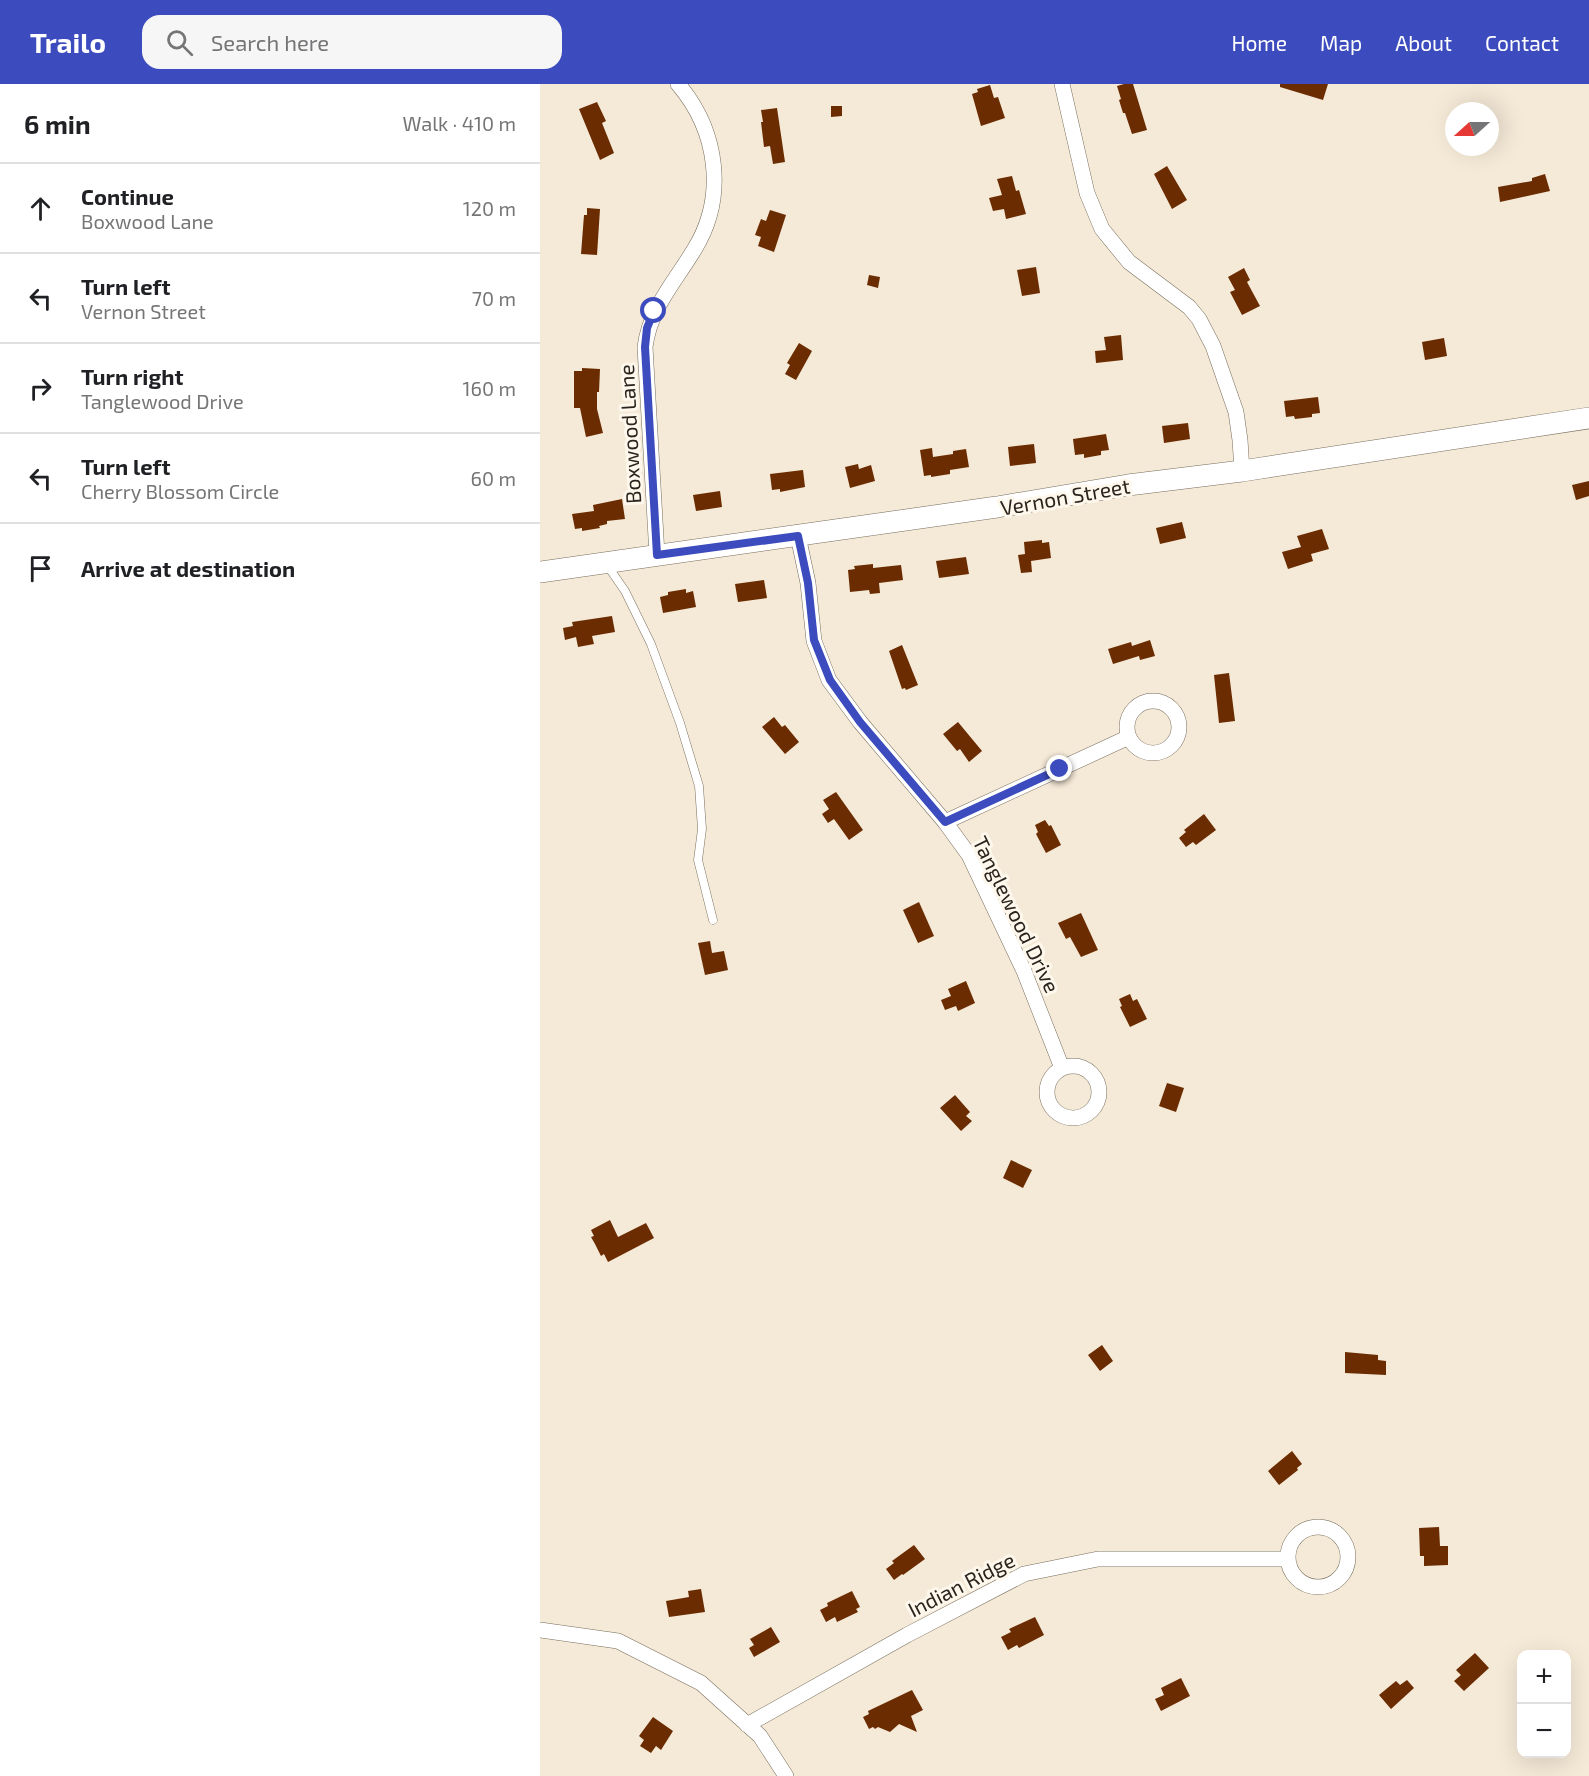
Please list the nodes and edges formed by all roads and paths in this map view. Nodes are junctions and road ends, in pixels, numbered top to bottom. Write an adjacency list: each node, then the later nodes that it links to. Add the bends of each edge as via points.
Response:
1 (678, 84): 6 (street, Boxwood Lane, via 703,121 712,148 715,176 712,206 703,235 647,328 645,368)
2 (1062, 84): 4 (street, via 1087,193 1102,229 1129,262 1189,307 1213,346 1237,418)
3 (1589, 418): 4 (main road, Vernon Street)
4 (1242, 471): 5 (main road, Vernon Street, via 1128,484)
5 (798, 536): 6 (main road, Vernon Street); 10 (street, Tanglewood Drive, via 814,640 830,680 860,722)
6 (657, 555): 7 (main road, Vernon Street)
7 (606, 564): 8 (main road, Vernon Street); 11 (lane, via 625,591 651,644 690,754 699,786 702,830 698,860)
8 (540, 572)
9 (1129, 737): 10 (street)
10 (945, 822): 12 (street, Tanglewood Drive, via 978,873 1024,971)
11 (713, 920)
12 (1062, 1068)
13 (1288, 1559): 15 (street, Indian Ridge, via 1098,1559 1024,1574)
14 (540, 1630): 15 (street, via 618,1641 701,1683)
15 (747, 1725): 16 (street)
16 (786, 1776)

